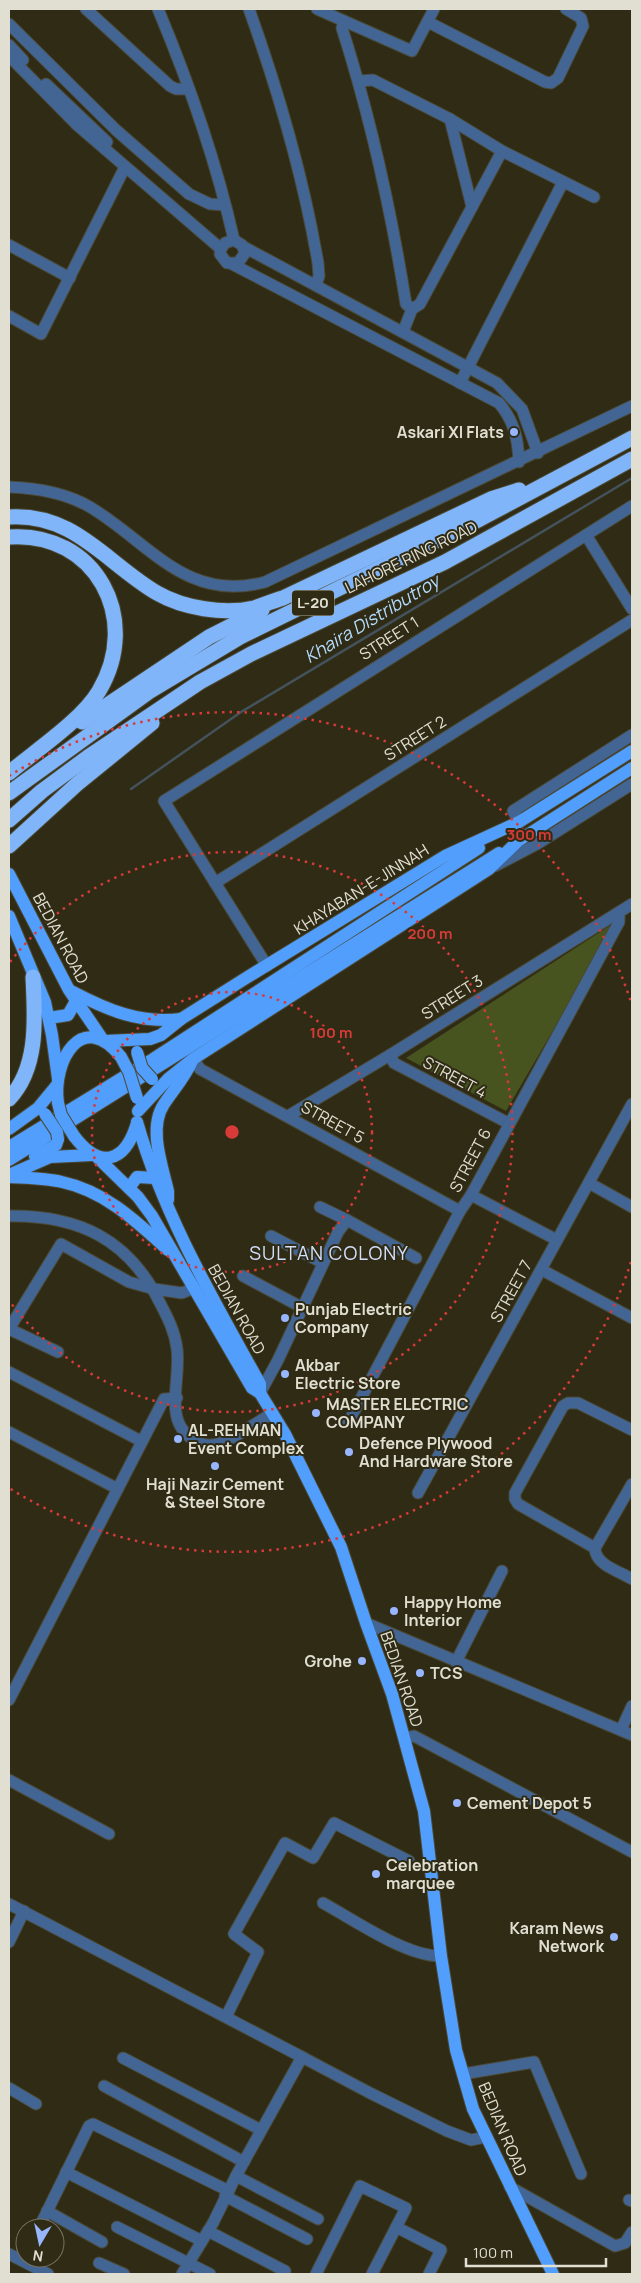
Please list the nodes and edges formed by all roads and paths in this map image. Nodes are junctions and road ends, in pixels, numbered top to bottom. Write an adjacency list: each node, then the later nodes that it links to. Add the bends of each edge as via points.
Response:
1 (86, 9): 13 (street, via 170,86)
2 (158, 9): 13 (street)
3 (249, 9): 26 (street, via 287,120 300,171 318,263)
4 (317, 9): 7 (street)
5 (434, 9): 8 (street)
6 (566, 9): 8 (street, via 581,18 583,26 558,78 551,83)
7 (344, 21): 8 (street, via 412,50); 12 (street, via 342,28)
8 (428, 22)
9 (9, 24): 19 (street, via 116,130 189,194 210,204)
10 (9, 45): 21 (street, via 117,151)
11 (9, 56): 16 (street, via 76,124)
12 (359, 81): 14 (street, via 372,80); 27 (street, via 394,231 406,304)
13 (189, 89): 19 (street)
14 (450, 120): 15 (street); 20 (street)
15 (502, 151): 17 (street); 20 (street)
16 (125, 167): 21 (street); 25 (street)
17 (563, 182): 18 (street); 30 (street)
18 (594, 197)
19 (225, 205): 21 (street)
20 (472, 208): 27 (street, via 420,304)
21 (226, 244): 23 (street); 24 (street, via 223,259)
22 (9, 245): 25 (street)
23 (244, 247): 24 (street, via 242,259); 26 (street)
24 (232, 264): 31 (street)
25 (70, 278): 28 (street, via 41,334)
26 (316, 285): 29 (street)
27 (412, 309): 29 (street)
28 (9, 316)
29 (403, 332): 30 (street)
30 (470, 367): 31 (street); 34 (street, via 497,383 522,409)
31 (460, 383): 36 (street, via 499,402 510,417 518,442)
32 (632, 406): 34 (street)
33 (632, 438): 37 (highway, LAHORE RING ROAD / L-20)
34 (538, 453): 36 (street)
35 (632, 459): 46 (highway, LAHORE RING ROAD / L-20, via 445,562 251,654)
36 (519, 462): 38 (street, via 265,582 236,587 216,585 176,571 88,506 48,491)
37 (566, 475): 43 (highway, via 491,499); 53 (highway, LAHORE RING ROAD / L-20, via 225,646 150,691)
38 (9, 487)
39 (632, 506): 41 (street, STREET 1)
40 (9, 517): 43 (highway, via 29,517 67,528 97,546 143,584 175,601 235,610 253,608)
41 (586, 535): 44 (street); 60 (street, STREET 1, via 164,800)
42 (9, 536): 48 (highway, via 36,538 71,551 85,562 105,589 115,618 115,649 98,692 89,705)
43 (282, 598): 48 (highway, via 209,636)
44 (632, 609)
45 (632, 620): 60 (street, STREET 2)
46 (182, 694): 54 (highway, LAHORE RING ROAD / L-20, via 88,757); 57 (highway)
47 (632, 735): 55 (street, via 513,811)
48 (46, 743): 51 (highway)
49 (632, 751): 55 (main road, KHAYABAN-E-JINNAH)
50 (632, 768): 56 (main road)
51 (9, 773)
52 (632, 784): 58 (street, via 536,844)
53 (9, 793)
54 (9, 820)
55 (520, 822): 64 (main road, KHAYABAN-E-JINNAH, via 445,856); 82 (main road, via 153,1060)
56 (518, 841): 58 (main road); 84 (main road)
57 (9, 846)
58 (489, 869): 73 (main road)
59 (9, 874): 66 (main road, BEDIAN ROAD)
60 (215, 883): 64 (street)
61 (632, 904): 62 (street, STREET 3)
62 (619, 913): 72 (street, STREET 3); 79 (street, STREET 6, via 619,922)
63 (10, 918): 65 (main road)
64 (267, 966): 69 (main road, KHAYABAN-E-JINNAH)
65 (33, 977): 68 (main road); 75 (highway, via 33,1034 29,1058 20,1084)
66 (69, 990): 67 (main road, BEDIAN ROAD); 69 (main road, via 120,1014 150,1020)
67 (76, 1001): 68 (main road, via 68,1015); 70 (main road, BEDIAN ROAD)
68 (49, 1018): 74 (main road)
69 (181, 1019): 71 (main road, KHAYABAN-E-JINNAH, via 168,1031)
70 (104, 1040): 71 (main road, KHAYABAN-E-JINNAH); 74 (main road, via 86,1038 73,1044 63,1060); 78 (main road, bridge, via 121,1057 132,1081)
71 (150, 1040): 73 (main road, bridge, via 137,1052 142,1068 152,1079 160,1078 181,1062)
72 (390, 1055): 77 (street, STREET 3); 79 (street, STREET 4, via 394,1063)
73 (191, 1060): 77 (street, STREET 5, via 200,1069); 78 (main road, via 168,1079); 90 (main road, via 184,1078 163,1105 157,1120 157,1139 168,1191)
74 (57, 1082): 80 (main road, via 38,1108); 83 (main road, bridge, via 58,1103 67,1126)
75 (9, 1099)
76 (632, 1104): 87 (street, STREET 7)
77 (288, 1116): 93 (street, STREET 5)
78 (137, 1117): 83 (main road, via 132,1139 124,1150 107,1158); 86 (main road, BEDIAN ROAD)
79 (508, 1123): 89 (street, STREET 6)
80 (9, 1129)
81 (9, 1134): 85 (main road, bridge, via 45,1114 58,1139 56,1145 27,1160)
82 (9, 1147)
83 (94, 1156): 85 (main road, via 55,1156); 88 (main road)
84 (9, 1160)
85 (12, 1174): 98 (main road, via 64,1182 89,1191 132,1218)
86 (155, 1178): 88 (main road, via 137,1177); 90 (main road, BEDIAN ROAD)
87 (589, 1183): 92 (street); 97 (street, STREET 7)
88 (129, 1188): 98 (main road, via 152,1216)
89 (471, 1195): 93 (street, STREET 6); 97 (street)
90 (167, 1204): 103 (main road, BEDIAN ROAD)
91 (320, 1207): 95 (street)
92 (632, 1207)
93 (460, 1211): 113 (street, STREET 6)
94 (9, 1216): 104 (street, via 57,1219 99,1234 136,1263)
95 (347, 1220): 99 (street); 100 (street)
96 (271, 1236): 100 (street)
97 (557, 1240): 101 (street, STREET 7)
98 (178, 1258): 103 (main road)
99 (416, 1258)
100 (323, 1262): 105 (street)
101 (542, 1270): 106 (street); 119 (street, STREET 7)
102 (243, 1276): 105 (street)
103 (199, 1286): 104 (street, via 182,1293); 110 (main road, BEDIAN ROAD, via 260,1384)
104 (154, 1289): 107 (street, via 129,1282 61,1244); 111 (street, via 176,1340)
105 (303, 1308): 110 (street)
106 (632, 1318)
107 (9, 1329): 108 (street)
108 (58, 1352)
109 (9, 1372): 116 (street)
110 (260, 1393): 112 (main road, BEDIAN ROAD)
111 (177, 1398): 112 (street, via 177,1419 182,1429 194,1440 210,1445 226,1442); 116 (street, via 164,1399)
112 (273, 1413): 123 (main road, BEDIAN ROAD, via 341,1547)
113 (348, 1423)
114 (632, 1430): 120 (street, via 578,1403 568,1403 563,1406 515,1493 518,1504)
115 (9, 1432): 118 (street)
116 (141, 1441): 118 (street)
117 (632, 1484): 120 (street)
118 (116, 1488): 125 (street)
119 (418, 1493)
120 (595, 1548): 122 (street, via 598,1560)
121 (502, 1571): 124 (street)
122 (632, 1579)
123 (366, 1623): 124 (street); 129 (main road, BEDIAN ROAD)
124 (456, 1662): 127 (street)
125 (9, 1700)
126 (632, 1706): 127 (street)
127 (621, 1730): 128 (street)
128 (632, 1735)
129 (405, 1738): 132 (street, via 414,1736 470,1764); 138 (main road, BEDIAN ROAD, via 424,1811)
130 (9, 1780): 131 (street)
131 (109, 1834)
132 (632, 1852)
133 (409, 1861): 139 (street, via 334,1823 313,1858 285,1842 234,1934 258,1952)
134 (323, 1903): 138 (street, via 414,1952)
135 (9, 1904): 136 (street)
136 (24, 1911): 137 (street); 139 (street)
137 (9, 1942)
138 (441, 1956): 142 (main road, BEDIAN ROAD)
139 (226, 2017): 140 (street)
140 (302, 2056): 146 (street); 147 (street, via 370,2094 447,2131 471,2140)
141 (123, 2058): 146 (street)
142 (463, 2074): 147 (main road, BEDIAN ROAD, via 473,2109); 150 (street, via 534,2062)
143 (104, 2086): 148 (street)
144 (9, 2088): 145 (street)
145 (36, 2104)
146 (261, 2130): 148 (street)
147 (486, 2137): 152 (main road, BEDIAN ROAD)
148 (244, 2162): 151 (street)
149 (66, 2172): 153 (street, via 89,2126 93,2124); 154 (street); 160 (street)
150 (581, 2174)
151 (236, 2176): 153 (street); 156 (street)
152 (510, 2188): 159 (street, via 615,2246 625,2243); 172 (main road, BEDIAN ROAD)
153 (227, 2193): 160 (street); 161 (street)
154 (47, 2211): 155 (street); 162 (street)
155 (44, 2218)
156 (318, 2219)
157 (117, 2227): 164 (street)
158 (396, 2227): 169 (street, via 406,2208 360,2186); 170 (street); 171 (street, via 441,2250)
159 (632, 2232)
160 (205, 2236): 164 (street); 165 (street)
161 (307, 2239)
162 (102, 2242)
163 (100, 2263): 166 (street)
164 (190, 2263): 167 (street); 168 (street)
165 (285, 2271)
166 (124, 2274)
167 (182, 2274)
168 (210, 2274)
169 (316, 2274)
170 (372, 2274)
171 (429, 2274)
172 (552, 2274)

